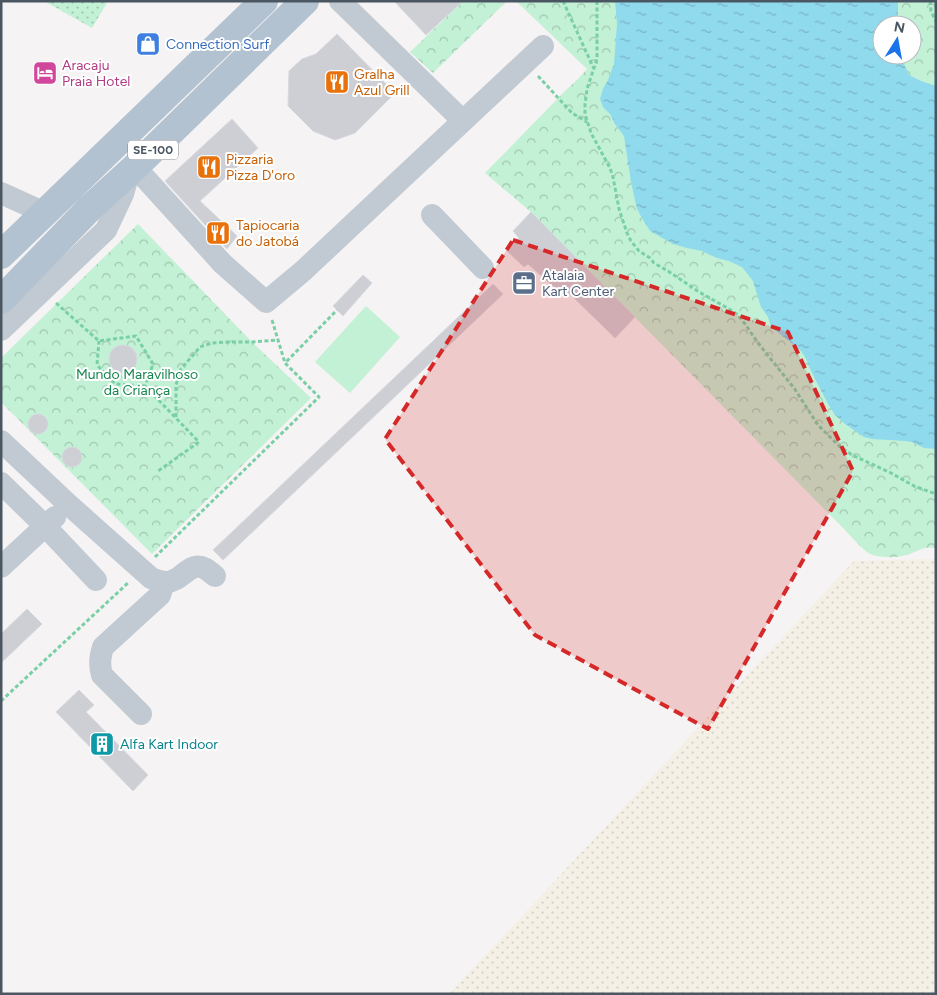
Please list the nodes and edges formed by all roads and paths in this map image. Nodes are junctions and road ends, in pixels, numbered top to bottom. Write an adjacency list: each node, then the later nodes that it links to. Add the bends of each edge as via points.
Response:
1 (264, 1): 15 (main road, SE-100)
2 (304, 1): 13 (main road, SE-100)
3 (340, 1): 11 (street)
4 (563, 1): 10 (path)
5 (597, 1): 10 (path, via 597,59)
6 (930, 1): 7 (path)
7 (936, 22)
8 (543, 46): 9 (street)
9 (525, 63): 11 (street); 12 (path, via 572,113)
10 (594, 69): 12 (path, via 585,104)
11 (463, 121): 21 (street)
12 (587, 122): 32 (path, via 610,168 625,226 636,247 654,263 736,314 818,424 838,445 914,486)
13 (132, 170): 19 (street, via 106,230); 20 (main road, SE-100, via 90,208); 21 (street, via 223,264)
14 (1, 193): 15 (street)
15 (44, 213): 17 (main road, SE-100)
16 (432, 215): 18 (street)
17 (1, 255)
18 (483, 268)
19 (42, 291): 23 (street); 25 (path)
20 (1, 300)
21 (266, 302): 24 (path)
22 (337, 310): 26 (path)
23 (1, 330)
24 (278, 340): 26 (path); 28 (path, via 212,343 200,347 181,369 176,385)
25 (99, 341): 27 (path, via 97,365 115,384); 27 (path, via 136,336 153,364)
26 (285, 363): 35 (path, via 319,397)
27 (145, 386): 28 (path)
28 (176, 417): 30 (path, via 199,442)
29 (1, 441): 33 (street)
30 (158, 471)
31 (1, 483): 34 (street)
32 (936, 494)
33 (69, 504): 34 (street); 39 (street, via 151,578)
34 (45, 526): 36 (street); 38 (street)
35 (154, 558)
36 (1, 567)
37 (215, 576): 39 (street, via 197,566 173,581)
38 (96, 580)
39 (159, 581): 42 (street, via 160,595 103,647 100,658 102,675)
40 (129, 583): 41 (path)
41 (1, 701)
42 (141, 714)

